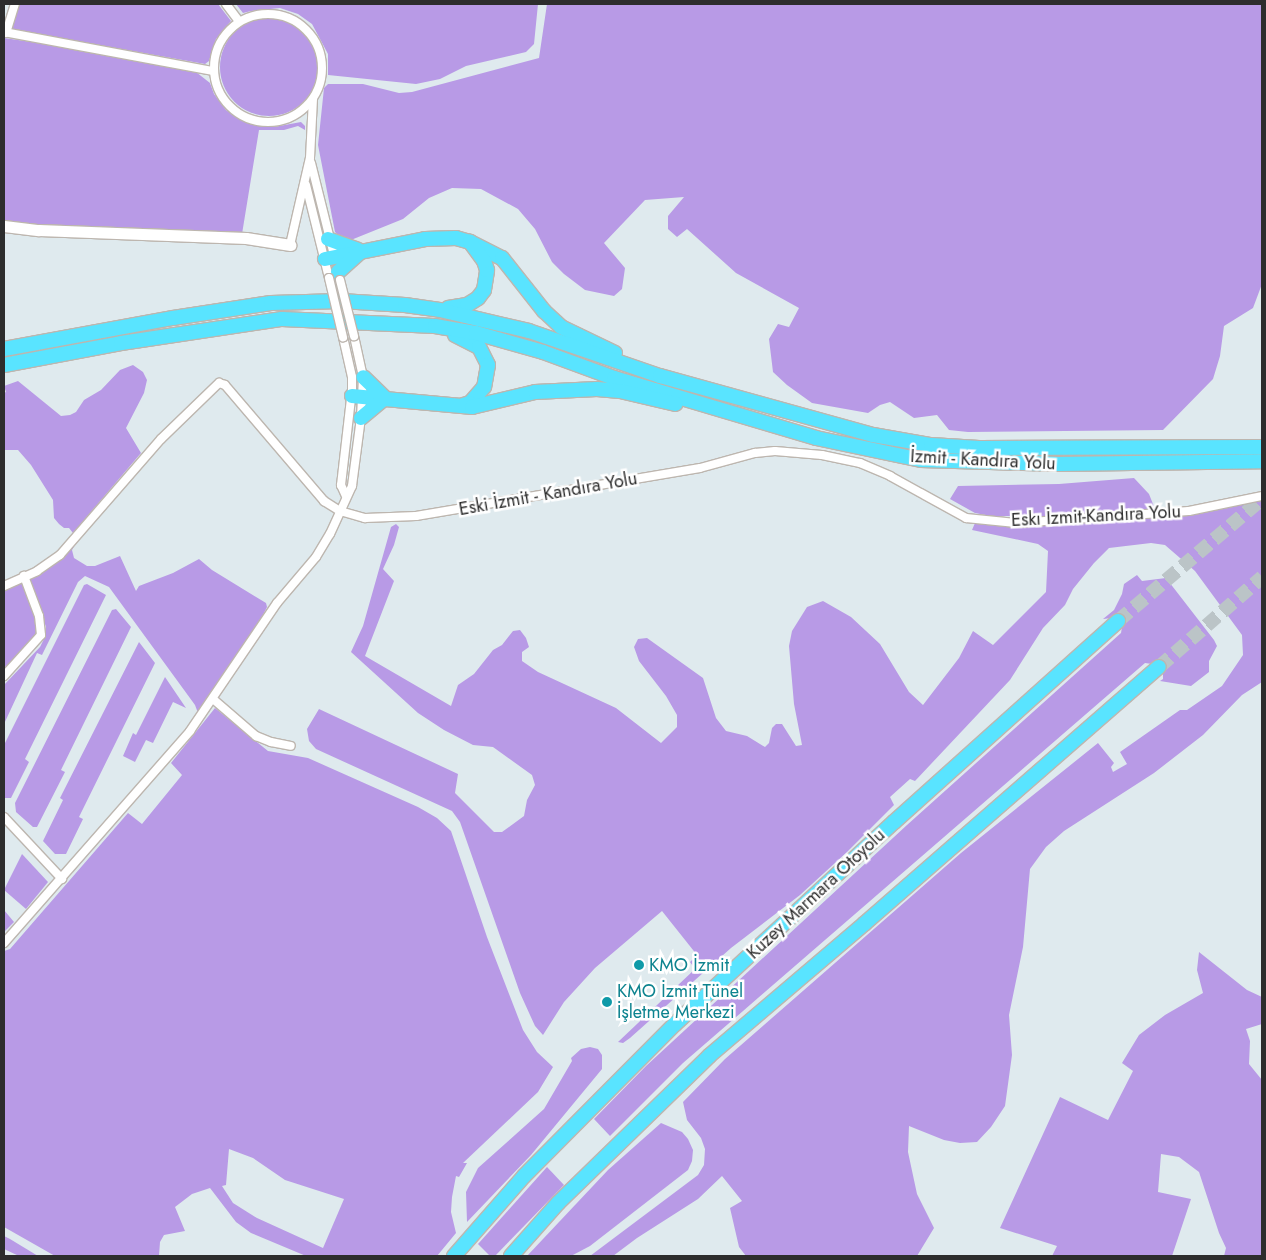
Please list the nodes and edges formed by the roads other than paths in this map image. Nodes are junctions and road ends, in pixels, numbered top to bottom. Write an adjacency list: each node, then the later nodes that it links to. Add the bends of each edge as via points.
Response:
1 (15, 4): 4 (street)
2 (226, 4): 3 (street)
3 (239, 21): 5 (street, via 225,34 216,50); 6 (street, via 270,13 299,23 311,34 319,48 322,63 322,79)
4 (5, 33): 5 (street)
5 (213, 71): 6 (street, via 225,101 237,113 253,120 270,122 286,119)
6 (313, 99): 7 (street)
7 (310, 158): 8 (street); 10 (street)
8 (305, 183): 12 (street); 14 (street)
9 (4, 226): 12 (street, via 246,238)
10 (328, 239): 13 (highway); 14 (street)
11 (470, 242): 13 (highway, via 440,238); 16 (highway, via 487,270 484,290 467,305); 20 (highway, via 502,258 560,327)
12 (290, 245)
13 (361, 251): 14 (highway); 15 (highway)
14 (329, 258): 15 (street)
15 (336, 277): 21 (street, bridge); 22 (street, bridge, via 343,337)
16 (440, 310): 18 (highway, via 341,301 271,303); 20 (highway, via 529,331)
17 (435, 326): 19 (highway, via 282,319); 24 (highway, via 479,347 488,365 484,387 470,403); 25 (highway, via 476,333 543,352 614,378)
18 (4, 349)
19 (4, 365)
20 (660, 376): 27 (highway, via 856,431 931,444 979,448)
21 (363, 377): 22 (street); 23 (highway)
22 (357, 396): 23 (highway); 26 (street); 29 (street, via 342,485)
23 (385, 398): 24 (highway); 26 (highway)
24 (460, 406): 25 (highway, via 472,407 535,392 597,389 620,391 667,403)
25 (710, 406): 28 (highway, İzmit - Kandıra Yolu, via 816,438 921,460 1058,464)
26 (361, 418): 29 (street, via 352,486)
27 (1262, 447)
28 (1262, 461)
29 (346, 496): 32 (street)
30 (1262, 496): 31 (street, Eskı İzmit-Kandıra Yolu, via 1189,510 1016,523 966,518)
31 (934, 499): 32 (street, Eski İzmit - Kandıra Yolu, via 860,463 822,455 775,451 700,468 416,516 365,518)
32 (340, 511): 33 (street, via 324,501 225,385 219,383 161,439 60,555); 38 (street, via 316,556 277,603)
33 (24, 576): 34 (street); 37 (street, via 39,616 41,635)
34 (4, 586)
35 (1118, 621): 43 (highway, Kuzey Marmara Otoyolu, via 675,1024 524,1176)
36 (1159, 667): 44 (highway, via 709,1056 558,1203)
37 (4, 676)
38 (213, 699): 39 (street, via 256,736); 41 (street, via 190,731)
39 (291, 746)
40 (4, 817): 41 (street)
41 (62, 879): 42 (street)
42 (4, 944)
43 (454, 1256)
44 (511, 1256)

